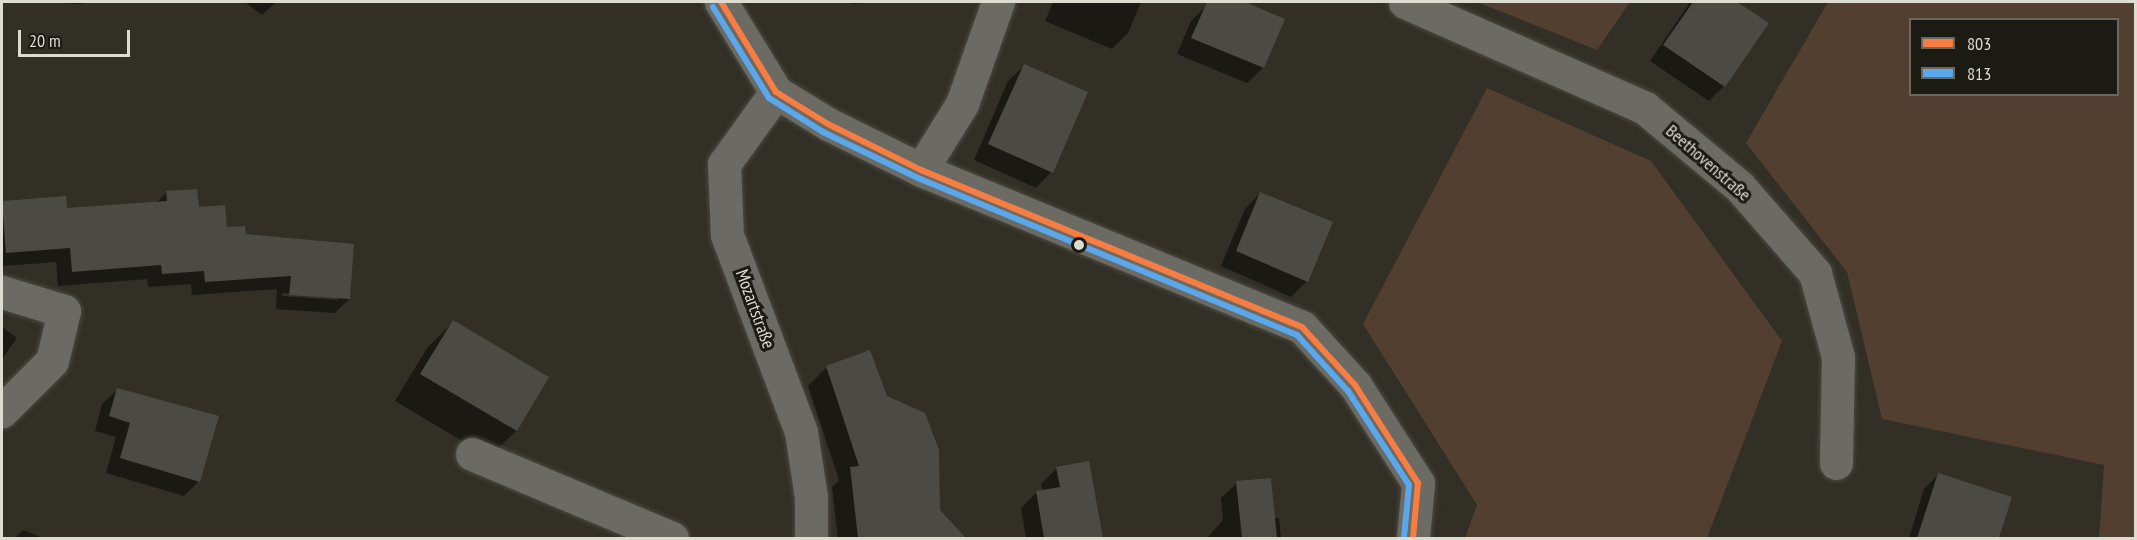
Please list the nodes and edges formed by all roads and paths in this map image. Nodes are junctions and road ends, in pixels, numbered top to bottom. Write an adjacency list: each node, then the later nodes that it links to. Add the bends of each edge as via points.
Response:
1 (721, 2): 4 (street)
2 (998, 2): 5 (street, via 962,104)
3 (1405, 2): 9 (street, Beethovenstraße, via 1645,108 1739,186 1815,273 1838,357)
4 (776, 92): 5 (street, via 828,124); 11 (street, Mozartstraße, via 724,164 727,235 801,432 811,497)
5 (921, 170): 12 (street, via 1302,327 1355,385 1418,483)
6 (2, 292): 7 (street, via 64,311 52,361)
7 (2, 411)
8 (472, 453): 10 (street)
9 (1836, 463)
10 (672, 538)
11 (810, 538)
12 (1413, 538)

